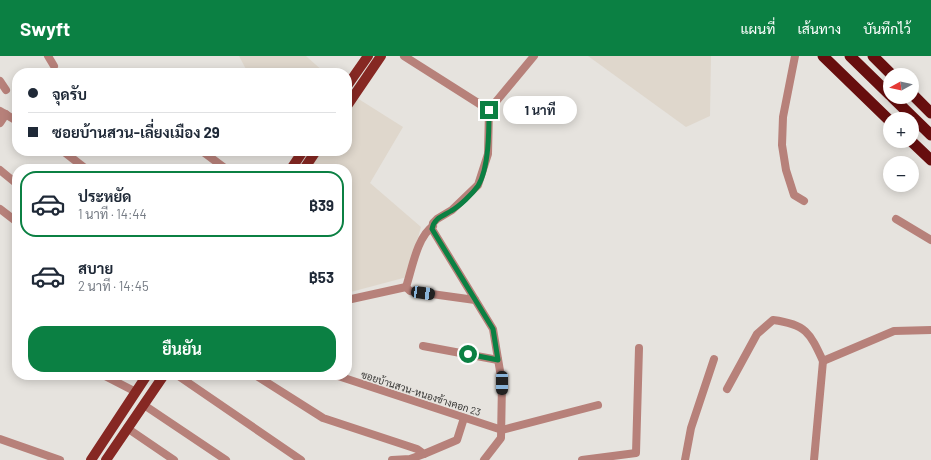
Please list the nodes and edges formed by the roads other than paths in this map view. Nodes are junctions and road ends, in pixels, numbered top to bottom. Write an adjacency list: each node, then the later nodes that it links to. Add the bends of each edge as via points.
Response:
1 (48, 56): 10 (street)
2 (368, 56): 12 (main road)
3 (381, 56): 16 (main road)
4 (404, 56): 19 (street)
5 (534, 56): 19 (street)
6 (795, 56): 34 (street, via 784,117 782,145 794,195)
7 (823, 56): 22 (highway)
8 (850, 56): 14 (highway)
9 (873, 56): 11 (highway)
10 (54, 66)
11 (885, 68)
12 (352, 79)
13 (0, 81): 15 (street)
14 (883, 88)
15 (6, 90)
16 (352, 99)
17 (919, 101): 20 (highway)
18 (899, 104): 25 (highway)
19 (489, 110): 38 (street, via 488,154 478,185 452,210 437,219)
20 (931, 112)
21 (3, 113): 23 (street); 24 (street)
22 (883, 115)
23 (12, 118)
24 (0, 123)
25 (931, 135)
26 (918, 148): 29 (highway)
27 (69, 156): 30 (street)
28 (209, 156): 31 (street)
29 (931, 160)
30 (80, 164)
31 (219, 164)
32 (0, 170): 33 (street)
33 (12, 180)
34 (804, 201)
35 (0, 209): 36 (street)
36 (12, 218)
37 (896, 219): 39 (street)
38 (434, 230): 40 (street, via 427,230 422,238); 42 (street)
39 (931, 240)
40 (406, 287): 41 (street); 42 (street, via 410,291)
41 (352, 299)
42 (475, 300): 47 (street, via 493,329)
43 (931, 330): 48 (street, via 894,331)
44 (423, 346): 47 (street)
45 (639, 348): 73 (street, via 636,453)
46 (714, 359): 74 (street, via 691,428)
47 (498, 360): 61 (street, via 502,383)
48 (823, 361): 55 (street, via 810,334 791,322 774,320 757,334); 75 (street)
49 (113, 380): 56 (street)
50 (144, 380): 56 (main road)
51 (161, 380): 57 (main road)
52 (185, 380): 64 (street)
53 (263, 380): 63 (street, via 323,418 417,449)
54 (350, 380): 59 (street, ซอยบ้านสวน-หนองข้างคอก 23)
55 (727, 390)
56 (136, 392): 66 (main road)
57 (144, 405): 60 (main road); 69 (street)
58 (598, 405): 61 (street)
59 (464, 418): 61 (street, ซอยบ้านสวน-หนองข้างคอก 23); 63 (street, via 457,440)
60 (128, 428): 67 (main road); 68 (street)
61 (502, 430): 72 (street, via 502,438)
62 (0, 439): 65 (street)
63 (424, 454): 71 (street, via 410,459)
64 (288, 457): 70 (street)
65 (60, 460)
66 (91, 460)
67 (106, 460)
68 (174, 460)
69 (226, 460)
70 (301, 460)
71 (392, 460)
72 (486, 460)
73 (582, 460)
74 (685, 460)
75 (814, 460)

